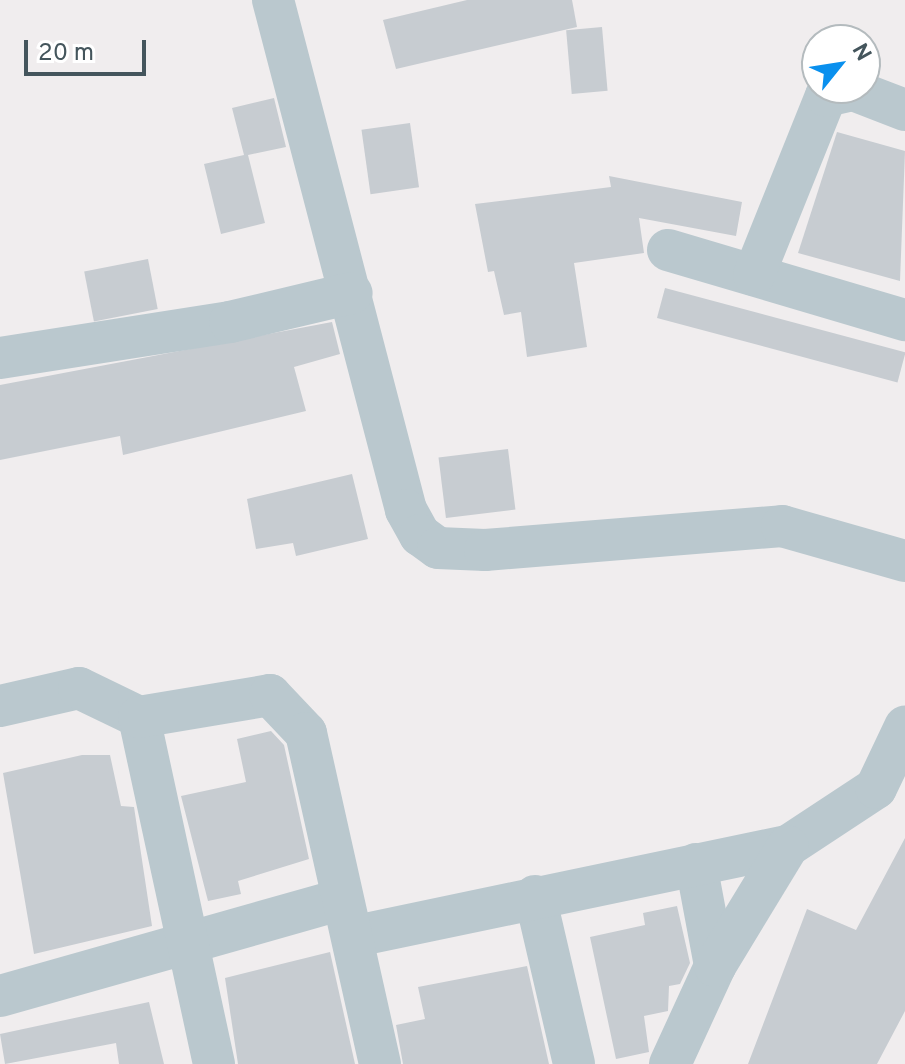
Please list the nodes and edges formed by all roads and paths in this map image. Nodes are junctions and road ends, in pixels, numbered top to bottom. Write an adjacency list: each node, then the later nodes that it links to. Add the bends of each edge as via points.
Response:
1 (273, 0): 5 (street)
2 (905, 110): 4 (street, via 853,90 826,96)
3 (668, 250): 4 (street)
4 (754, 275): 6 (street)
5 (352, 293): 7 (street, via 230,322); 8 (street, via 406,510 420,535 438,548 782,526)
6 (905, 320)
7 (0, 358)
8 (905, 561)
9 (0, 706): 10 (street, via 79,688)
10 (139, 717): 15 (street, via 270,695 291,710 306,733); 16 (street)
11 (905, 727): 12 (street, via 876,788)
12 (788, 846): 13 (street); 17 (street)
13 (696, 864): 14 (street); 17 (street)
14 (535, 896): 15 (street); 21 (street)
15 (348, 918): 16 (street); 20 (street)
16 (188, 941): 18 (street); 19 (street)
17 (715, 966): 22 (street)
18 (0, 996)
19 (214, 1064)
20 (380, 1064)
21 (574, 1064)
22 (670, 1064)

